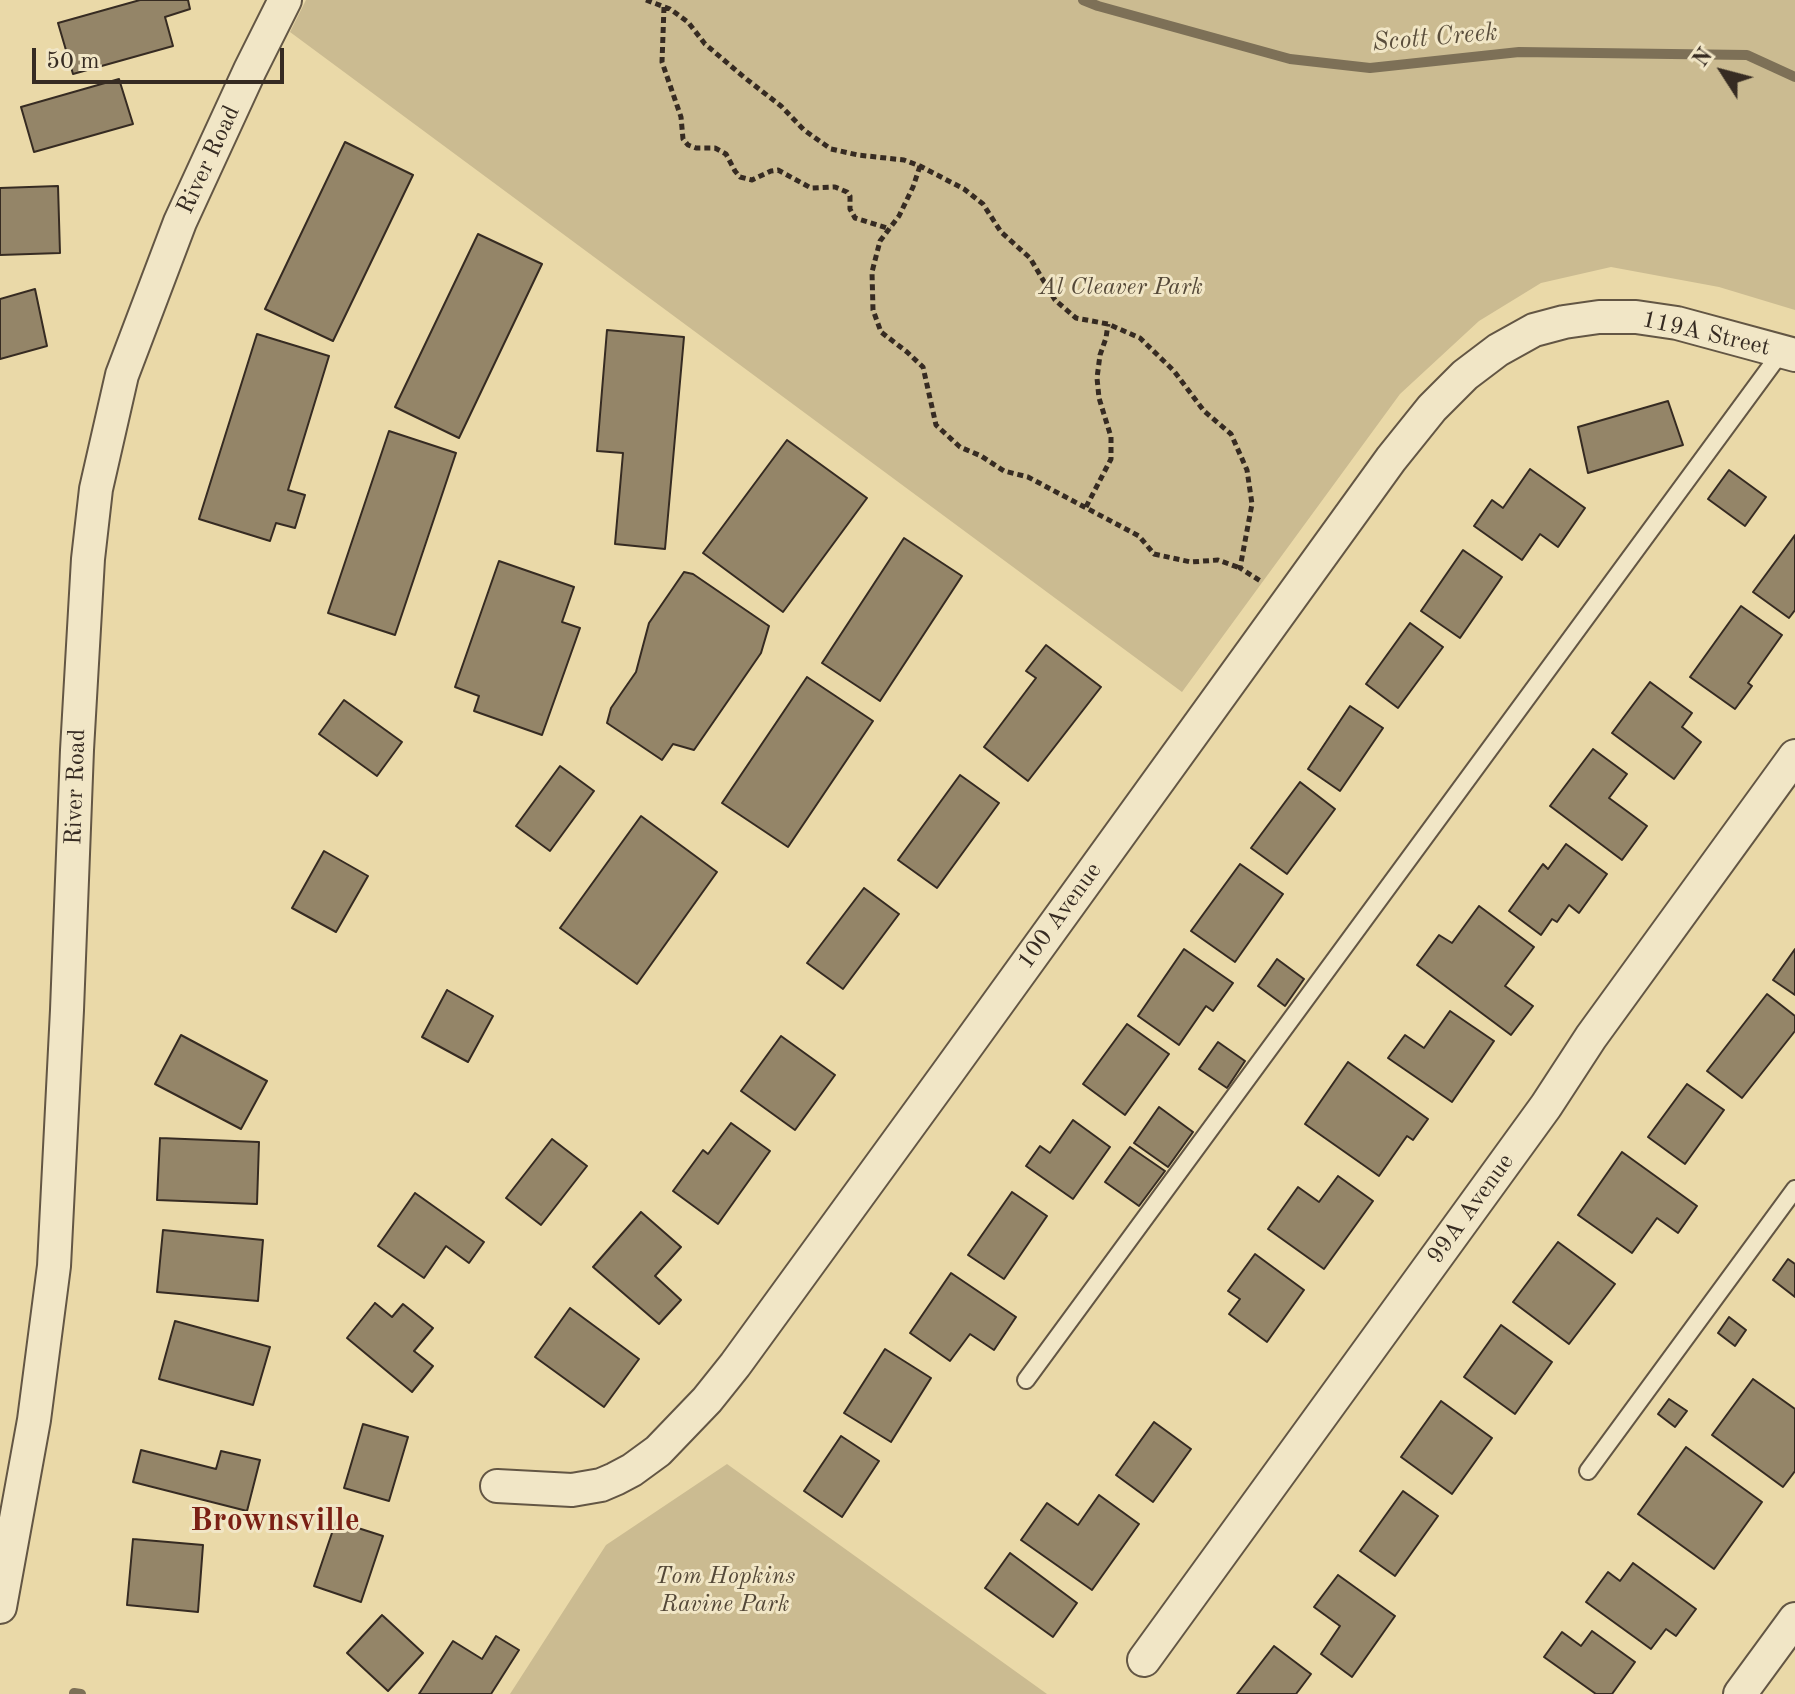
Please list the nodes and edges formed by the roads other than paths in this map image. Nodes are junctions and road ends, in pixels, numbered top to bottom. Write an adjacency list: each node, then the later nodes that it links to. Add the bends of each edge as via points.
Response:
1 (285, 0): 9 (street, River Road, via 180,222 122,375 96,489 78,734 54,1266 34,1420)
2 (1616, 317): 3 (street, 119A Street, via 1677,323); 8 (street, 100 Avenue, via 1564,322 1522,336 1476,366 1432,408 735,1365 678,1431 632,1470 601,1485 557,1491)
3 (1788, 353): 6 (lane)
4 (1795, 756): 11 (street, 99A Avenue)
5 (1795, 1189): 7 (lane)
6 (1026, 1380)
7 (1588, 1471)
8 (497, 1486)
9 (0, 1607)
10 (1795, 1619): 12 (street)
11 (1144, 1660)
12 (1740, 1694)

